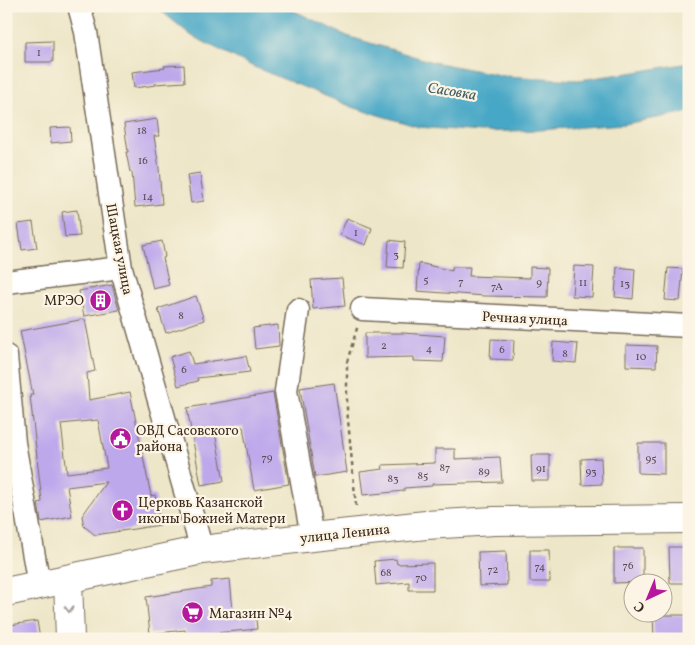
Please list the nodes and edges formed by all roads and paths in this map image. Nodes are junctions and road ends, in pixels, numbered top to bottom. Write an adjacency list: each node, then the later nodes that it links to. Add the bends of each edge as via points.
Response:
1 (79, 6): 2 (street, Шацкая улица, via 86,32)
2 (121, 268): 3 (street); 12 (street, Шацкая улица)
3 (6, 282)
4 (298, 310): 11 (street, via 286,391)
5 (362, 310): 6 (street, Речная улица); 9 (path, via 347,362 347,409)
6 (689, 326)
7 (6, 356): 8 (street)
8 (10, 444): 14 (street)
9 (356, 506)
10 (689, 519): 11 (main road, улица Ленина, via 494,521)
11 (312, 536): 12 (main road, улица Ленина)
12 (202, 550): 13 (main road, улица Ленина)
13 (68, 579): 14 (main road, улица Ленина); 16 (main road, one-way to 16)
14 (39, 585): 15 (main road, улица Ленина)
15 (6, 592)
16 (70, 639)

